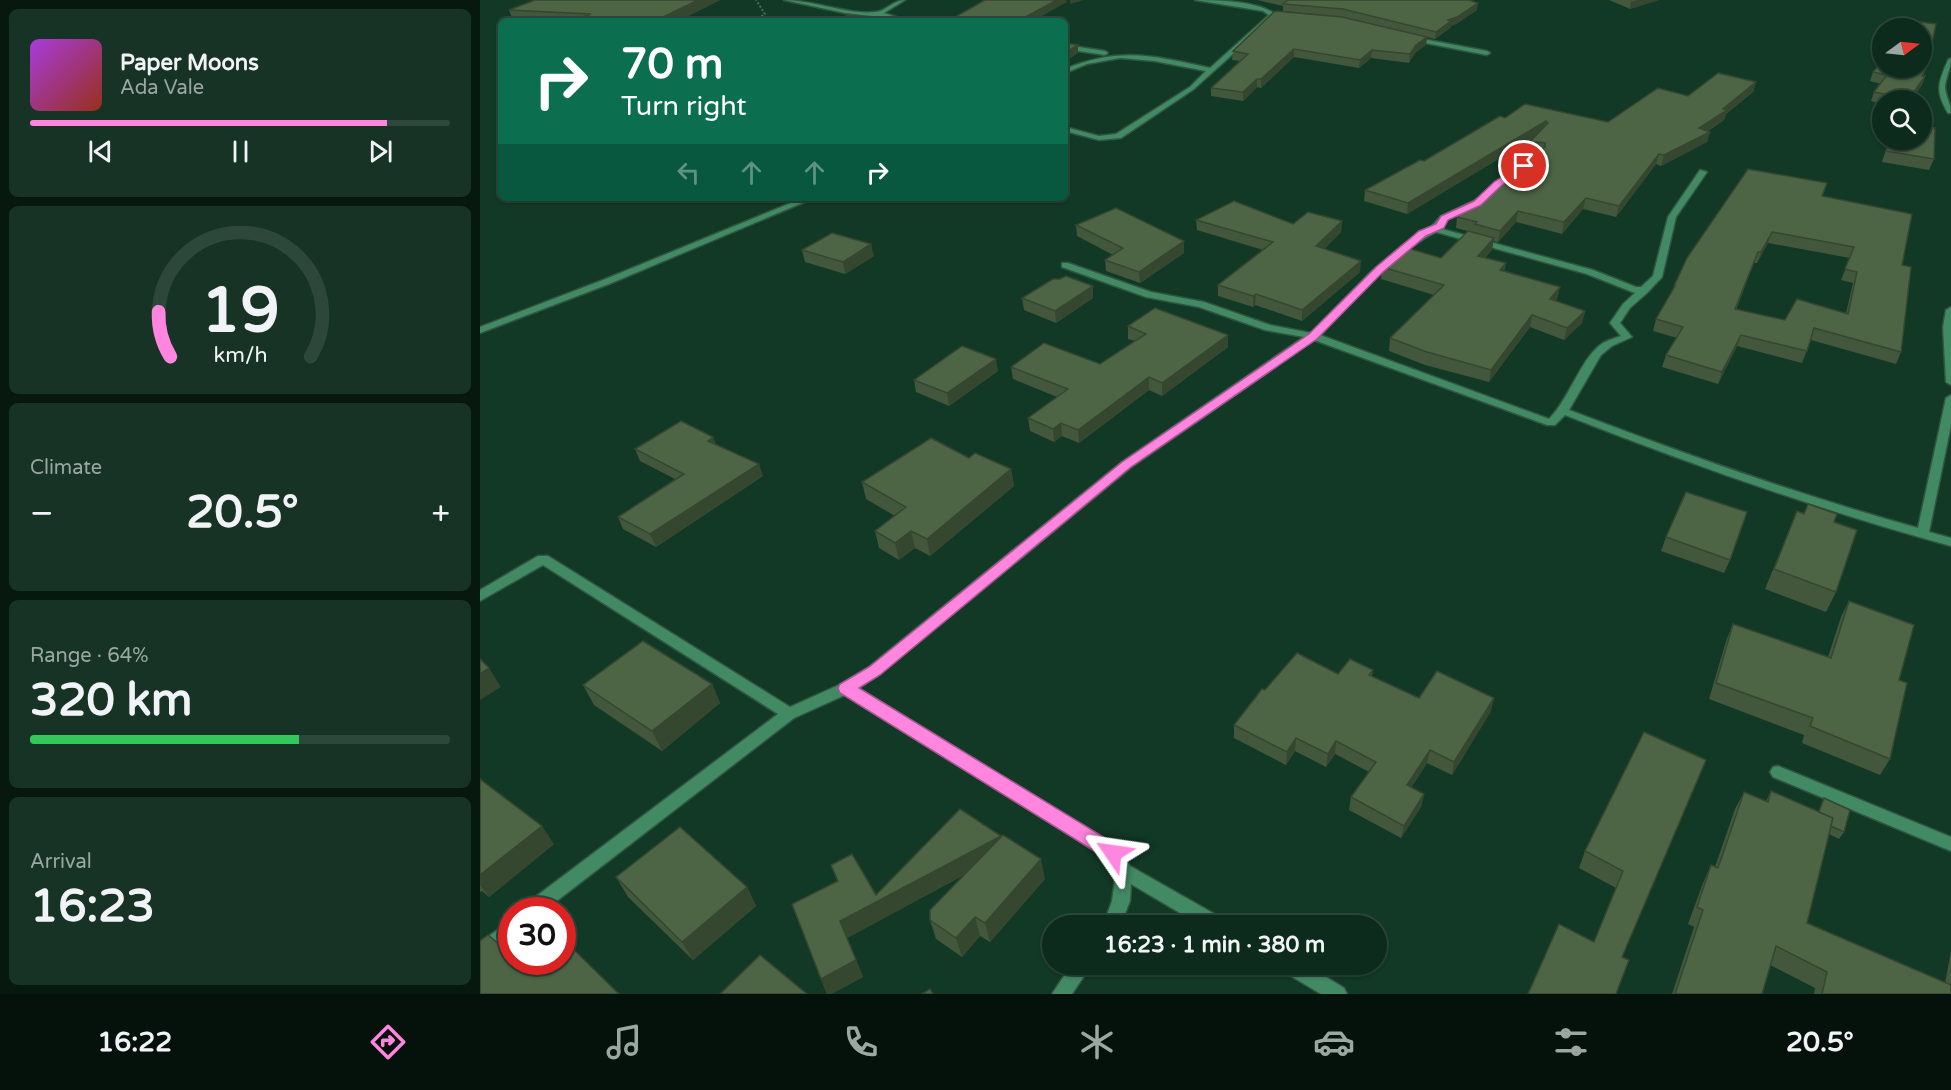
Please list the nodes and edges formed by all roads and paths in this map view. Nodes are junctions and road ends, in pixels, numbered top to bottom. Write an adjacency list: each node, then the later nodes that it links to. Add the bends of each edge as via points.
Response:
1 (756, 0): 8 (path, via 765,14)
2 (787, 0): 5 (street)
3 (902, 0): 5 (street, via 884,9)
4 (1198, 0): 6 (street, via 1264,9)
5 (882, 15): 9 (street)
6 (1273, 15): 7 (street); 16 (street)
7 (1284, 16)
8 (759, 18)
9 (889, 18)
10 (1400, 36): 12 (street)
11 (1068, 47): 13 (street)
12 (1487, 53)
13 (1128, 56): 15 (street, via 1098,58); 16 (street)
14 (1951, 60): 17 (street, via 1941,87 1941,96)
15 (1068, 70)
16 (1209, 70): 18 (street, via 1192,88 1118,136 1099,138)
17 (1951, 111)
18 (1068, 130)
19 (1703, 172): 24 (street, via 1672,217 1657,277)
20 (1484, 196): 22 (street, via 1478,203)
21 (803, 201): 26 (street)
22 (1444, 218): 24 (street, via 1434,229); 27 (street, via 1440,226 1422,234 1380,269)
23 (1065, 265): 27 (street, via 1149,295 1201,304 1268,328)
24 (1645, 290): 30 (street, via 1626,306 1615,323 1627,337 1597,353)
25 (1951, 310): 28 (street)
26 (480, 330)
27 (1313, 336): 30 (street, via 1551,423); 34 (street, via 1126,465 874,671)
28 (1951, 382)
29 (1951, 398): 31 (street)
30 (1563, 411): 31 (street, via 1838,510)
31 (1923, 533): 32 (street)
32 (1951, 542)
33 (480, 596): 35 (street, via 543,559)
34 (846, 688): 35 (street); 38 (street, via 1113,853)
35 (789, 714): 39 (street)
36 (1778, 772): 37 (street)
37 (1951, 844)
38 (1124, 871): 40 (street); 41 (street)
39 (549, 897)
40 (1115, 915)
41 (1200, 915)
42 (498, 938): 43 (street)
43 (480, 953)
44 (1075, 975): 46 (street)
45 (1306, 975): 47 (street)
46 (1060, 994)
47 (1338, 994)

